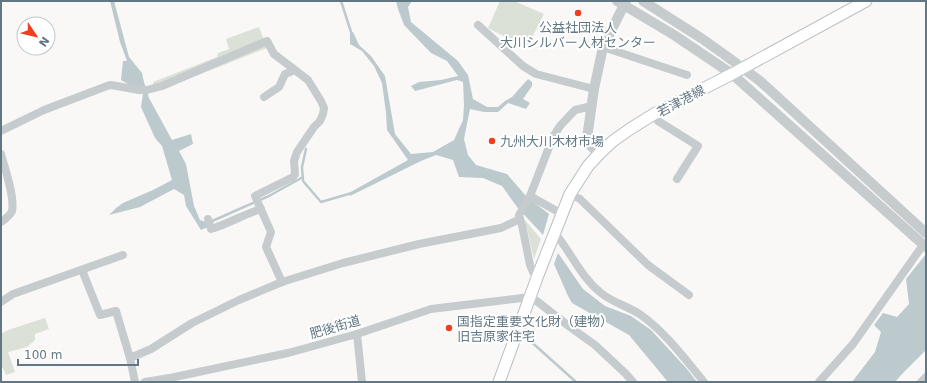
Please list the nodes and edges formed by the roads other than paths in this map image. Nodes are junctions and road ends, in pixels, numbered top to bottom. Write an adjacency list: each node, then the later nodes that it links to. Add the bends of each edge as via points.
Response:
1 (643, 1): 7 (street, via 701,38)
2 (866, 1): 7 (main road, 若津港線)
3 (622, 2): 5 (street); 7 (street)
4 (478, 25): 9 (street, via 523,66 536,74)
5 (603, 47): 8 (street); 9 (street)
6 (295, 70): 10 (street, via 285,74 279,87); 13 (street, via 274,54 267,41 162,86 143,90 107,86 44,110); 19 (street, via 308,80 321,101 323,114 294,160 293,177 255,196)
7 (737, 71): 12 (main road, 若津港線); 24 (street, via 760,81); 26 (street)
8 (687, 75)
9 (594, 90): 11 (street)
10 (264, 97)
11 (592, 106): 15 (street, via 587,138); 18 (street, via 575,110 560,126 553,137)
12 (654, 114): 15 (main road, 若津港線, via 613,141); 16 (street, via 658,121 698,146)
13 (1, 131)
14 (1, 154): 23 (street, via 12,199 12,211)
15 (599, 154): 17 (main road, 若津港線)
16 (677, 179)
17 (570, 194): 20 (main road, 若津港線); 31 (street, via 580,199 648,265)
18 (530, 196): 20 (street); 21 (street)
19 (259, 205): 22 (street, via 249,213 211,229); 30 (street, via 271,232 266,247)
20 (562, 214): 25 (main road, 若津港線)
21 (520, 217): 29 (street, via 530,265 533,272); 30 (street, via 501,228 419,244 343,263)
22 (209, 221)
23 (1, 222)
24 (926, 233)
25 (553, 235): 29 (main road, 若津港線); 42 (street, via 562,242 582,274 601,293 650,322)
26 (925, 246): 43 (street, via 853,344)
27 (123, 255): 28 (street)
28 (82, 270): 33 (street, via 13,294); 35 (street, via 100,315 116,311)
29 (538, 275): 32 (main road, 若津港線)
30 (282, 282): 35 (street, via 192,322 151,349)
31 (689, 295)
32 (530, 297): 34 (street, 肥後街道, via 431,309); 40 (main road, 若津港線); 41 (street, via 595,345)
33 (1, 302)
34 (357, 334): 38 (street, 肥後街道, via 288,353); 39 (street)
35 (130, 358): 37 (street)
36 (926, 377): 44 (street)
37 (135, 382)
38 (145, 382)
39 (362, 382)
40 (499, 382)
41 (633, 382)
42 (704, 382)
43 (819, 382)
44 (921, 382)

